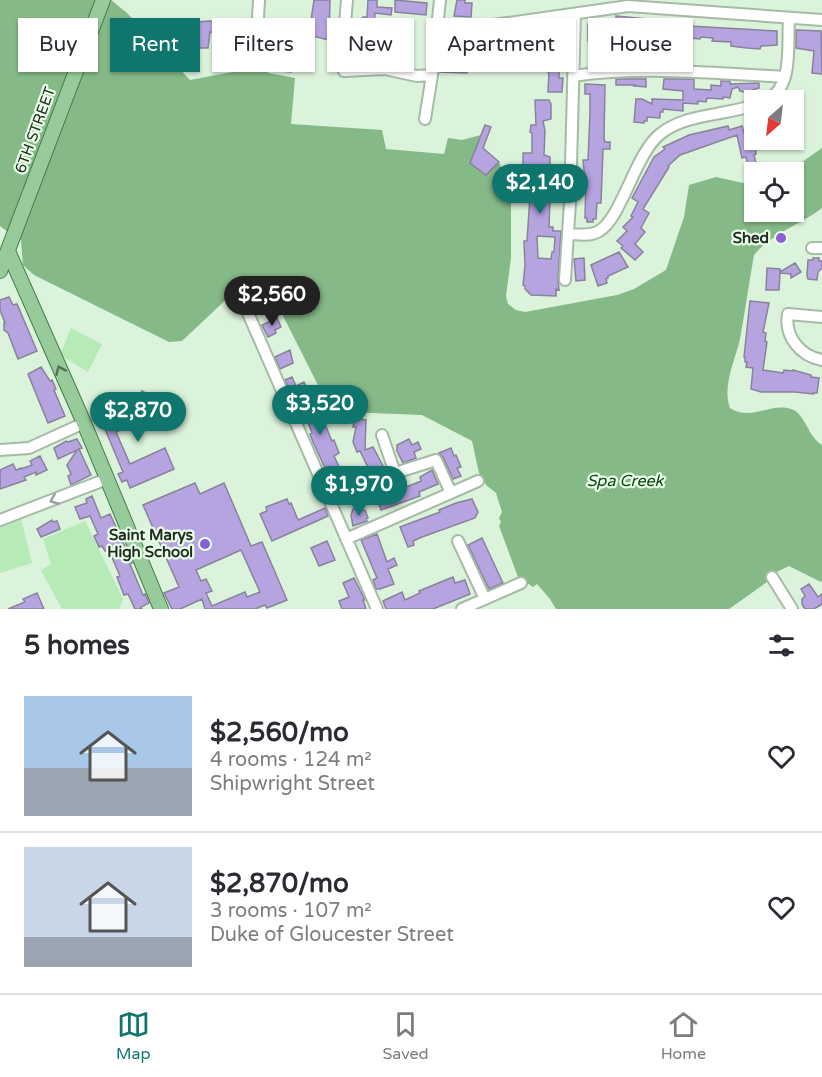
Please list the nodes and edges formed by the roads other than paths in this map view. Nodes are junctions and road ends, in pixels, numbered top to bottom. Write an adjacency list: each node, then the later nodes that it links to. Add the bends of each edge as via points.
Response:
1 (103, 0): 20 (main road, 6TH STREET)
2 (259, 0): 7 (street)
3 (347, 0): 13 (street, via 344,71 385,69)
4 (440, 0): 8 (street)
5 (629, 3): 6 (street); 10 (street)
6 (575, 14): 9 (street); 14 (street)
7 (258, 18)
8 (438, 18)
9 (546, 18)
10 (789, 18): 11 (street); 15 (street)
11 (822, 20)
12 (432, 72): 13 (street)
13 (432, 75): 18 (street)
14 (573, 76): 15 (street, via 642,70); 19 (street)
15 (785, 77): 16 (street)
16 (780, 90)
17 (744, 107): 19 (street, via 681,122 658,135 605,227 591,234)
18 (425, 119)
19 (568, 234): 22 (street)
20 (10, 244): 21 (main road, 6TH STREET); 26 (main road, one-way to 20)
21 (0, 271)
22 (565, 280)
23 (241, 297): 33 (street)
24 (822, 317): 25 (street, via 788,314 786,325 802,351)
25 (822, 360)
26 (84, 423): 28 (street, via 29,448); 29 (main road)
27 (382, 435): 31 (street, via 395,473 436,460)
28 (0, 450)
29 (107, 479): 32 (street, one-way to 32); 38 (main road)
30 (478, 481): 31 (street)
31 (451, 493): 33 (street)
32 (0, 520)
33 (346, 539): 39 (street)
34 (458, 541): 37 (street)
35 (772, 577): 41 (street)
36 (521, 583): 37 (street)
37 (485, 599): 40 (street)
38 (161, 609)
39 (378, 609)
40 (462, 609)
41 (792, 609)

